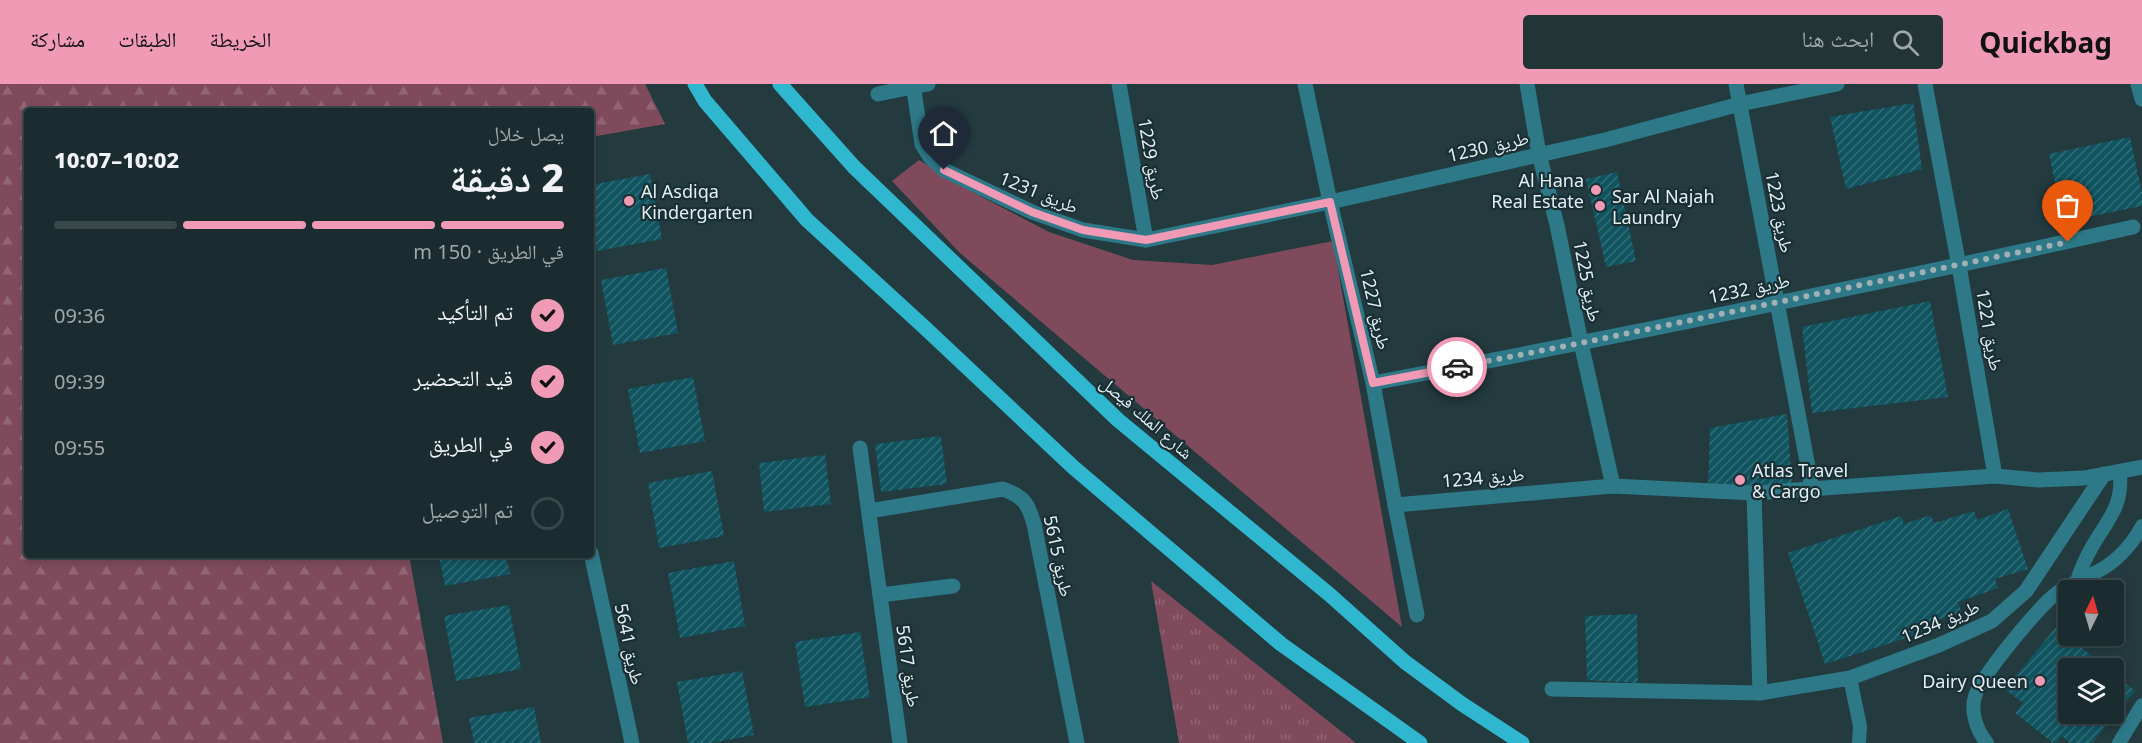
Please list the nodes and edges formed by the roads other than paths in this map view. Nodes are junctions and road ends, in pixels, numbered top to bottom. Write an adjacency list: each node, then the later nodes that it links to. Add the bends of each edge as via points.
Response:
1 (695, 84): 45 (main road, via 705,101 807,220 1072,467 1281,644)
2 (780, 84): 46 (main road, شارع الملك فيصل, via 854,167 1118,420 1405,662)
3 (1119, 84): 17 (street, طريق 1229)
4 (1305, 84): 15 (street, طريق 1227)
5 (1527, 84): 14 (street, طريق 1225)
6 (1736, 84): 13 (street, طريق 1223)
7 (1837, 84): 13 (street, طريق 1230)
8 (1925, 84): 18 (street, طريق 1221)
9 (2138, 84): 12 (street)
10 (918, 85): 11 (street); 17 (street, طريق 1231, via 922,144 944,170 1073,227)
11 (878, 94)
12 (2142, 99)
13 (1740, 104): 14 (street, طريق 1230); 19 (street, طريق 1223)
14 (1539, 154): 15 (street, طريق 1230); 20 (street, طريق 1225)
15 (1330, 202): 17 (street, طريق 1230); 21 (street, طريق 1227)
16 (2133, 227): 18 (street, طريق 1232)
17 (1146, 240)
18 (1959, 266): 19 (street, طريق 1232); 25 (street, طريق 1221)
19 (1777, 302): 20 (street, طريق 1232); 27 (street, طريق 1223)
20 (1581, 343): 21 (street, طريق 1232); 26 (street, طريق 1225)
21 (1373, 383): 29 (street, طريق 1227)
22 (860, 448): 30 (street, طريق 5617)
23 (2142, 467): 24 (street, طريق 1234)
24 (2112, 473): 25 (street, طريق 1234, via 2038,480); 33 (lane, via 2121,488 2115,510); 38 (street, طريق 1234, via 2026,591 1992,621)
25 (1995, 476): 27 (street, طريق 1234)
26 (1613, 486): 28 (street, طريق 1234); 29 (street, طريق 1234)
27 (1812, 488): 28 (street, طريق 1234)
28 (1754, 493): 40 (street)
29 (1395, 505): 37 (street, طريق 1227)
30 (869, 511): 36 (street, طريق 5617); 44 (street, طريق 5615, via 1003,489 1019,495 1034,524)
31 (2142, 526): 33 (lane, via 2120,557)
32 (592, 558): 42 (street, طريق 5641)
33 (2077, 580)
34 (953, 586): 36 (street)
35 (2058, 592): 48 (lane, via 2028,622 1975,696 1975,717)
36 (880, 595): 43 (street, طريق 5617)
37 (1417, 615)
38 (1850, 678): 40 (street, طريق 1234); 47 (lane, via 1860,726)
39 (1552, 689): 40 (street, طريق 1234)
40 (1760, 693)
41 (2142, 705): 49 (lane)
42 (632, 743)
43 (900, 743)
44 (1077, 743)
45 (1420, 743)
46 (1522, 743)
47 (1859, 743)
48 (1987, 743)
49 (2119, 743)

